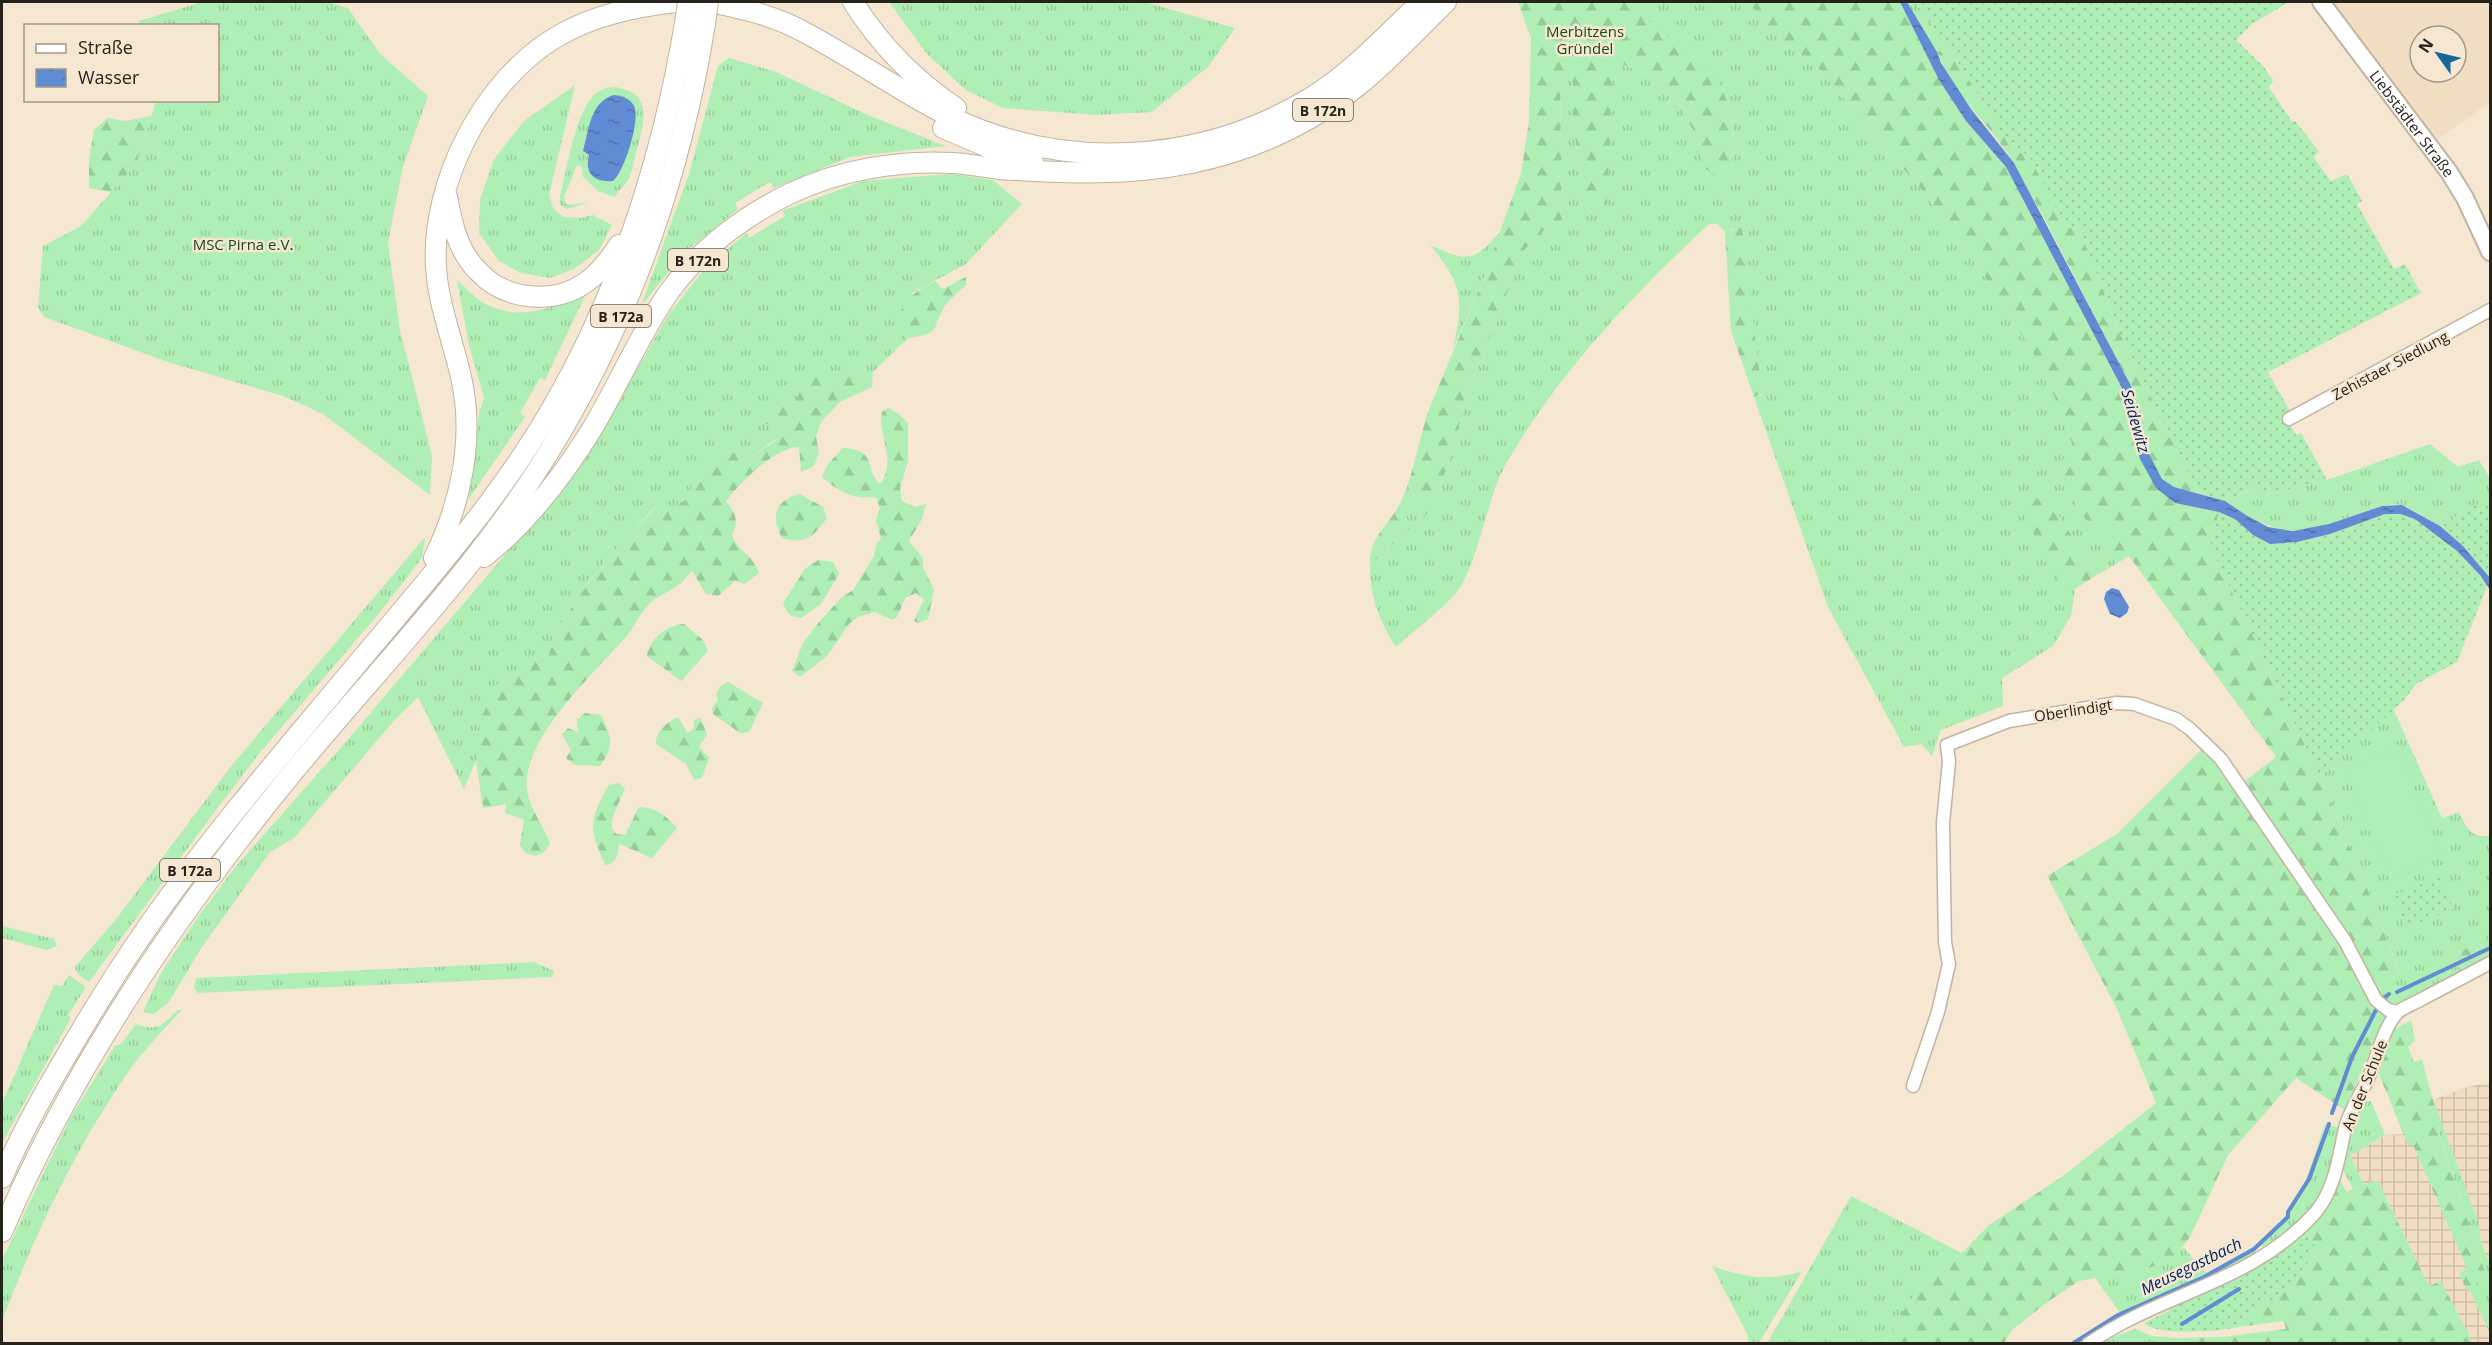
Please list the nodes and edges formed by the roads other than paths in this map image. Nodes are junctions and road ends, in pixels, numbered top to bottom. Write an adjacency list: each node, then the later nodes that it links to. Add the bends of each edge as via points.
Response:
1 (675, 2): 13 (highway, via 608,14 557,36 531,54 499,87 476,120)
2 (688, 2): 8 (highway, B 172a, bridge)
3 (853, 2): 10 (highway, via 868,26 916,78)
4 (1421, 2): 11 (highway, B 172n, via 1364,57 1313,96 1262,123)
5 (1446, 2): 11 (highway, B 172n, via 1368,77 1318,114 1239,151)
6 (2321, 2): 15 (main road, Liebstädter Straße, via 2449,172)
7 (714, 3): 8 (highway, B 172a, bridge); 9 (highway, B 172n, via 782,21)
8 (695, 23): 14 (highway, B 172a, via 679,60); 18 (highway, B 172a, via 681,143 663,206 616,329 558,438)
9 (816, 39): 10 (highway, B 172n, via 942,113); 12 (highway, B 172n, via 867,80 930,122 1004,154)
10 (1004, 138): 11 (highway, B 172n, via 1062,151)
11 (1164, 160): 12 (highway, B 172n)
12 (1068, 171): 18 (highway, B 172n, via 954,163 885,166 800,189 735,226 669,292 562,473 513,532)
13 (446, 191): 14 (highway, via 451,221 477,272 505,290 541,297 565,293 586,283 617,248); 19 (highway, B 172a, via 437,229 436,267 465,399 464,459 459,493 440,545)
14 (639, 211): 19 (highway, B 172a, via 597,321 551,409 495,494)
15 (2490, 252)
16 (2490, 310): 17 (street, Zehistaer Siedlung)
17 (2289, 419)
18 (461, 574): 24 (highway, B 172a, via 280,789 187,909 70,1093)
19 (398, 616): 23 (highway, B 172a, via 236,809 169,897 96,1003)
20 (2490, 963): 21 (street)
21 (2398, 1012): 22 (street, Oberlindigt, via 2388,1010 2376,1000 2345,941 2221,759 2176,719 2117,702 2009,722 1947,745 1944,886 1949,964 1938,1012); 25 (street, An der Schule, via 2386,1030 2346,1124 2337,1168 2317,1210 2252,1265 2130,1318)
22 (1913, 1086)
23 (2, 1178)
24 (2, 1232)
25 (2088, 1344)

